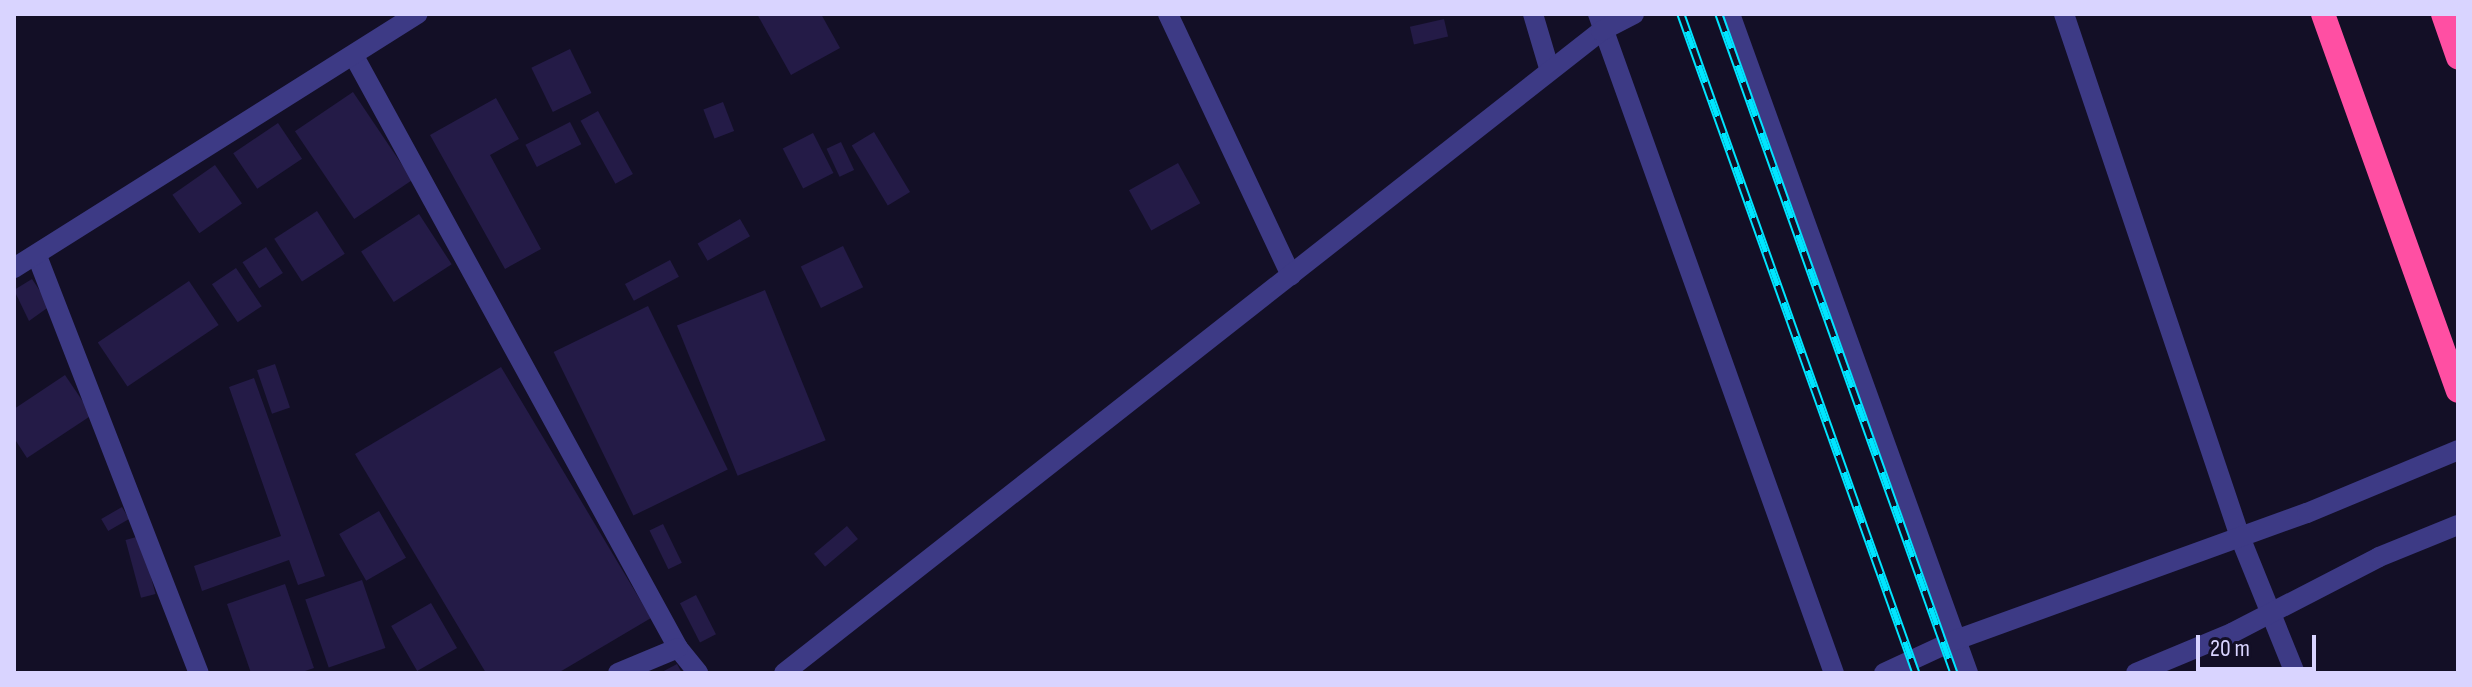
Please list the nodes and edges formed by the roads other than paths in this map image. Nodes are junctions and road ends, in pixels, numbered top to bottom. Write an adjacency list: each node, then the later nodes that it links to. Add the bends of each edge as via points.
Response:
1 (418, 14): 11 (street)
2 (1168, 14): 15 (street)
3 (1533, 14): 12 (street)
4 (1634, 14): 9 (street)
5 (1730, 14): 21 (street)
6 (2064, 14): 19 (street)
7 (2323, 14): 16 (highway)
8 (2443, 14): 10 (highway)
9 (1600, 22): 12 (street); 27 (street)
10 (2458, 57)
11 (355, 58): 13 (street); 22 (street)
12 (1550, 71): 15 (street)
13 (37, 256): 14 (street); 23 (street)
14 (14, 268)
15 (1291, 275): 26 (street)
16 (2456, 384)
17 (2458, 450): 19 (street)
18 (2458, 525): 20 (street, via 2379,557)
19 (2240, 537): 20 (street); 21 (street)
20 (2272, 614): 30 (street); 31 (street)
21 (1953, 641): 28 (street); 29 (street)
22 (678, 648): 24 (street); 25 (street)
23 (199, 673)
24 (618, 673)
25 (698, 673)
26 (784, 673)
27 (1834, 673)
28 (1884, 673)
29 (1968, 673)
30 (2136, 673)
31 (2295, 673)

